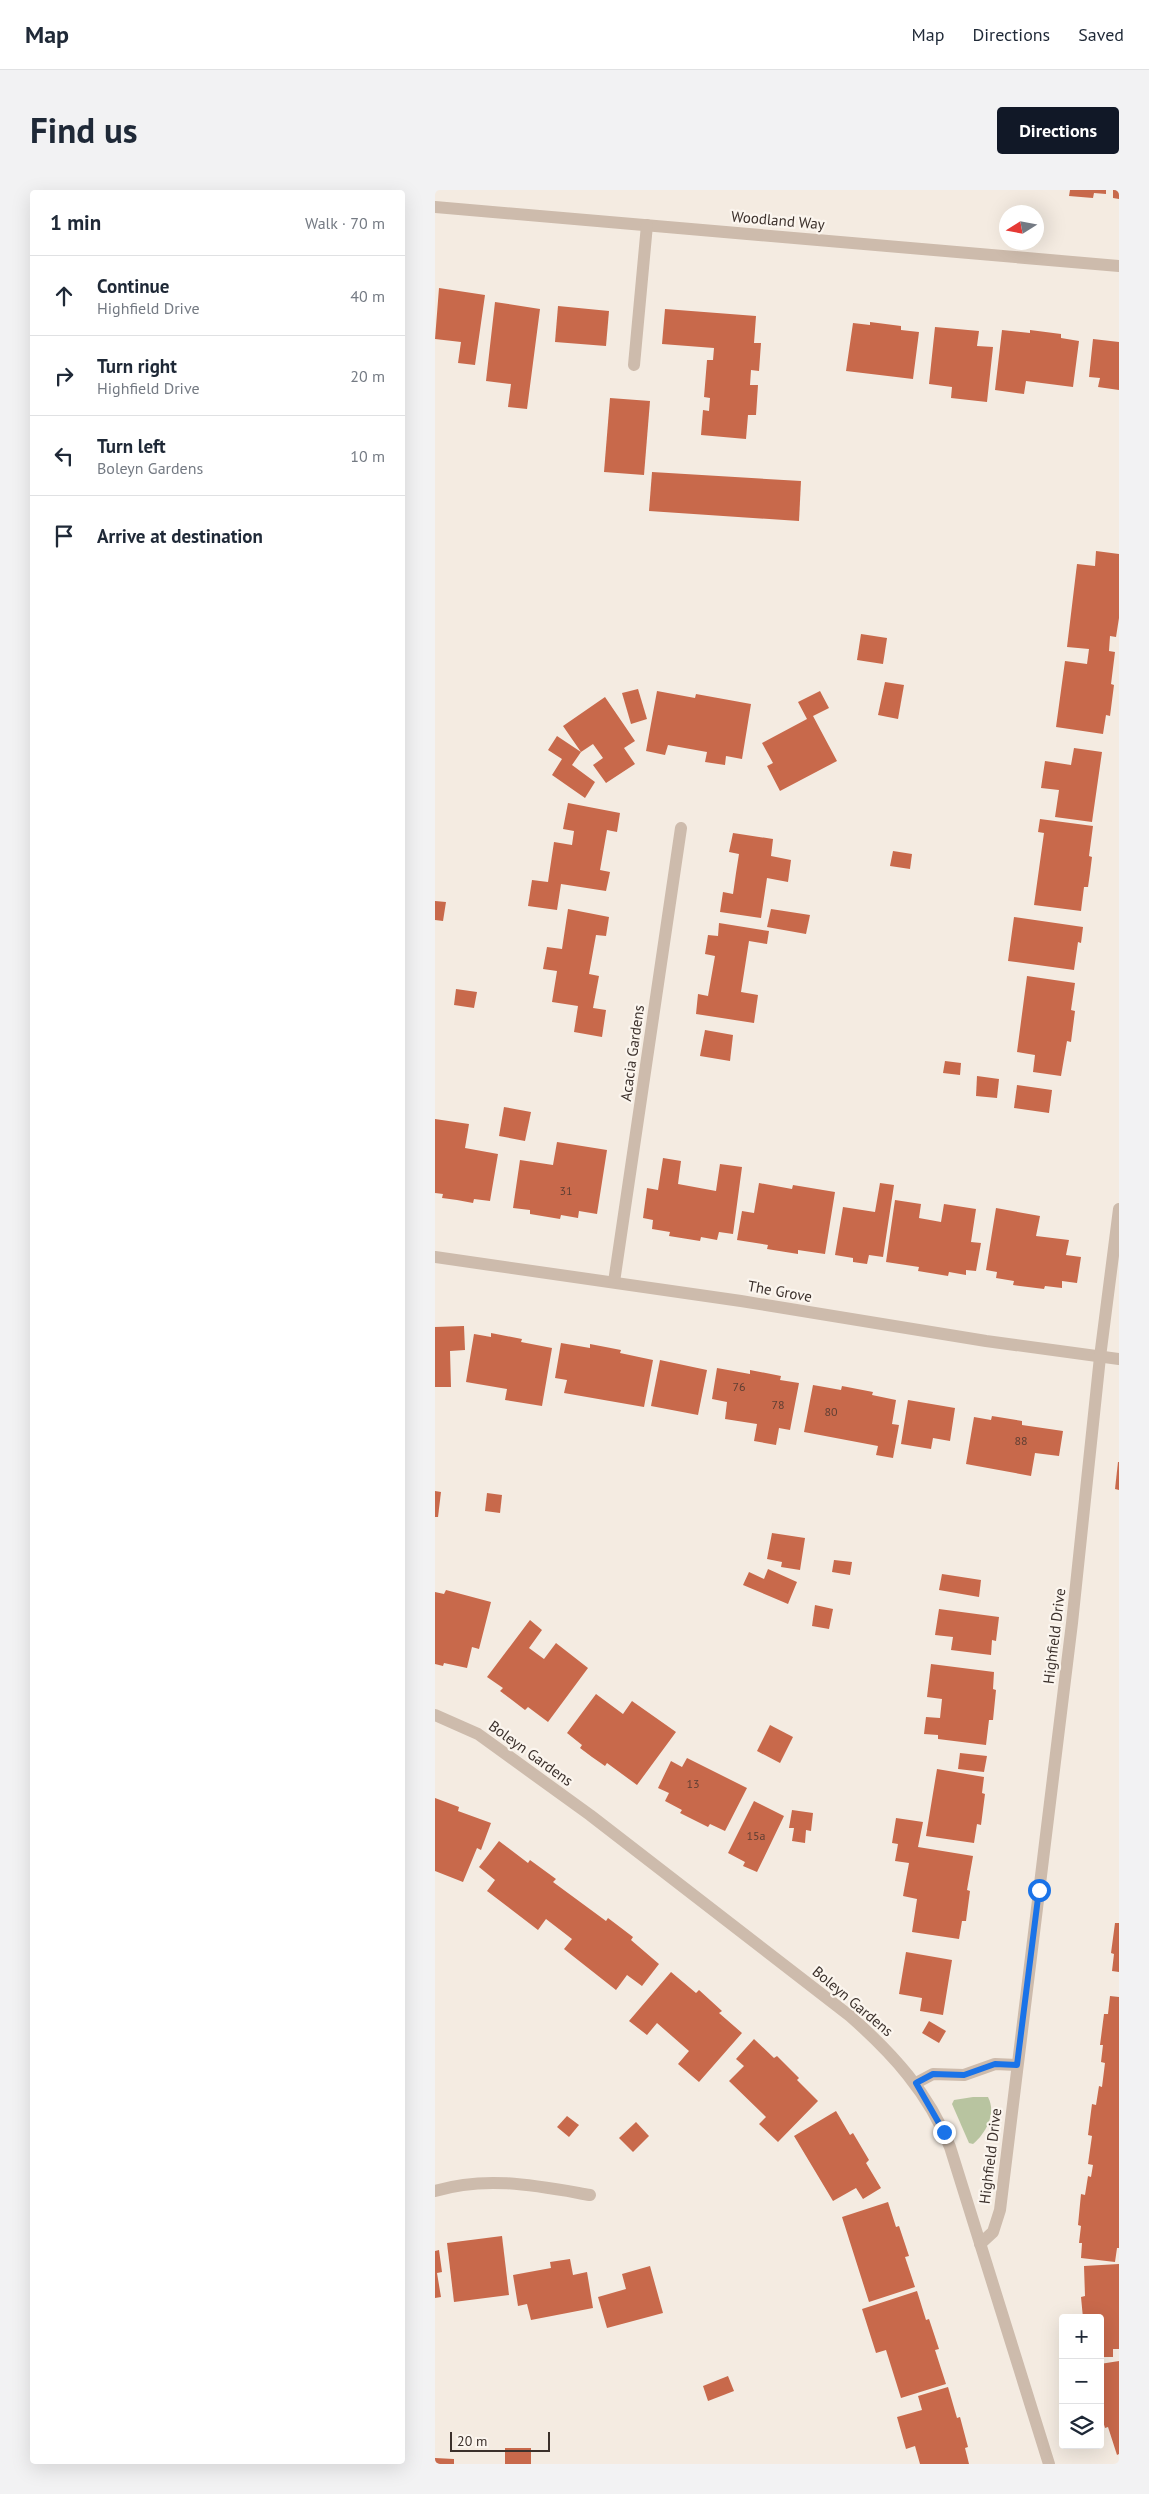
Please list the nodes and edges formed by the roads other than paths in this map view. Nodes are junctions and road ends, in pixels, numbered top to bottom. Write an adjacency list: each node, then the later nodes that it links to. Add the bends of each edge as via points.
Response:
1 (435, 206): 2 (street, Woodland Way)
2 (647, 225): 3 (street, Woodland Way); 4 (street)
3 (1119, 266)
4 (634, 365)
5 (681, 828): 8 (street, Acacia Gardens)
6 (1119, 1210): 9 (street, Highfield Drive)
7 (435, 1258): 8 (street, The Grove)
8 (614, 1282): 9 (street, The Grove)
9 (1100, 1357): 10 (street, The Grove); 12 (street, Highfield Drive, via 1072,1623)
10 (1119, 1359)
11 (435, 1715): 13 (street, Boleyn Gardens, via 478,1734 590,1815 850,2016)
12 (1017, 2065): 13 (street, via 995,2064 964,2075 933,2074); 16 (street, Highfield Drive, via 998,2222)
13 (916, 2083): 16 (street, Boleyn Gardens, via 944,2132)
14 (435, 2191): 15 (street, via 456,2185 499,2182)
15 (590, 2195)
16 (980, 2244): 17 (street, Boleyn Gardens)
17 (1049, 2464)

